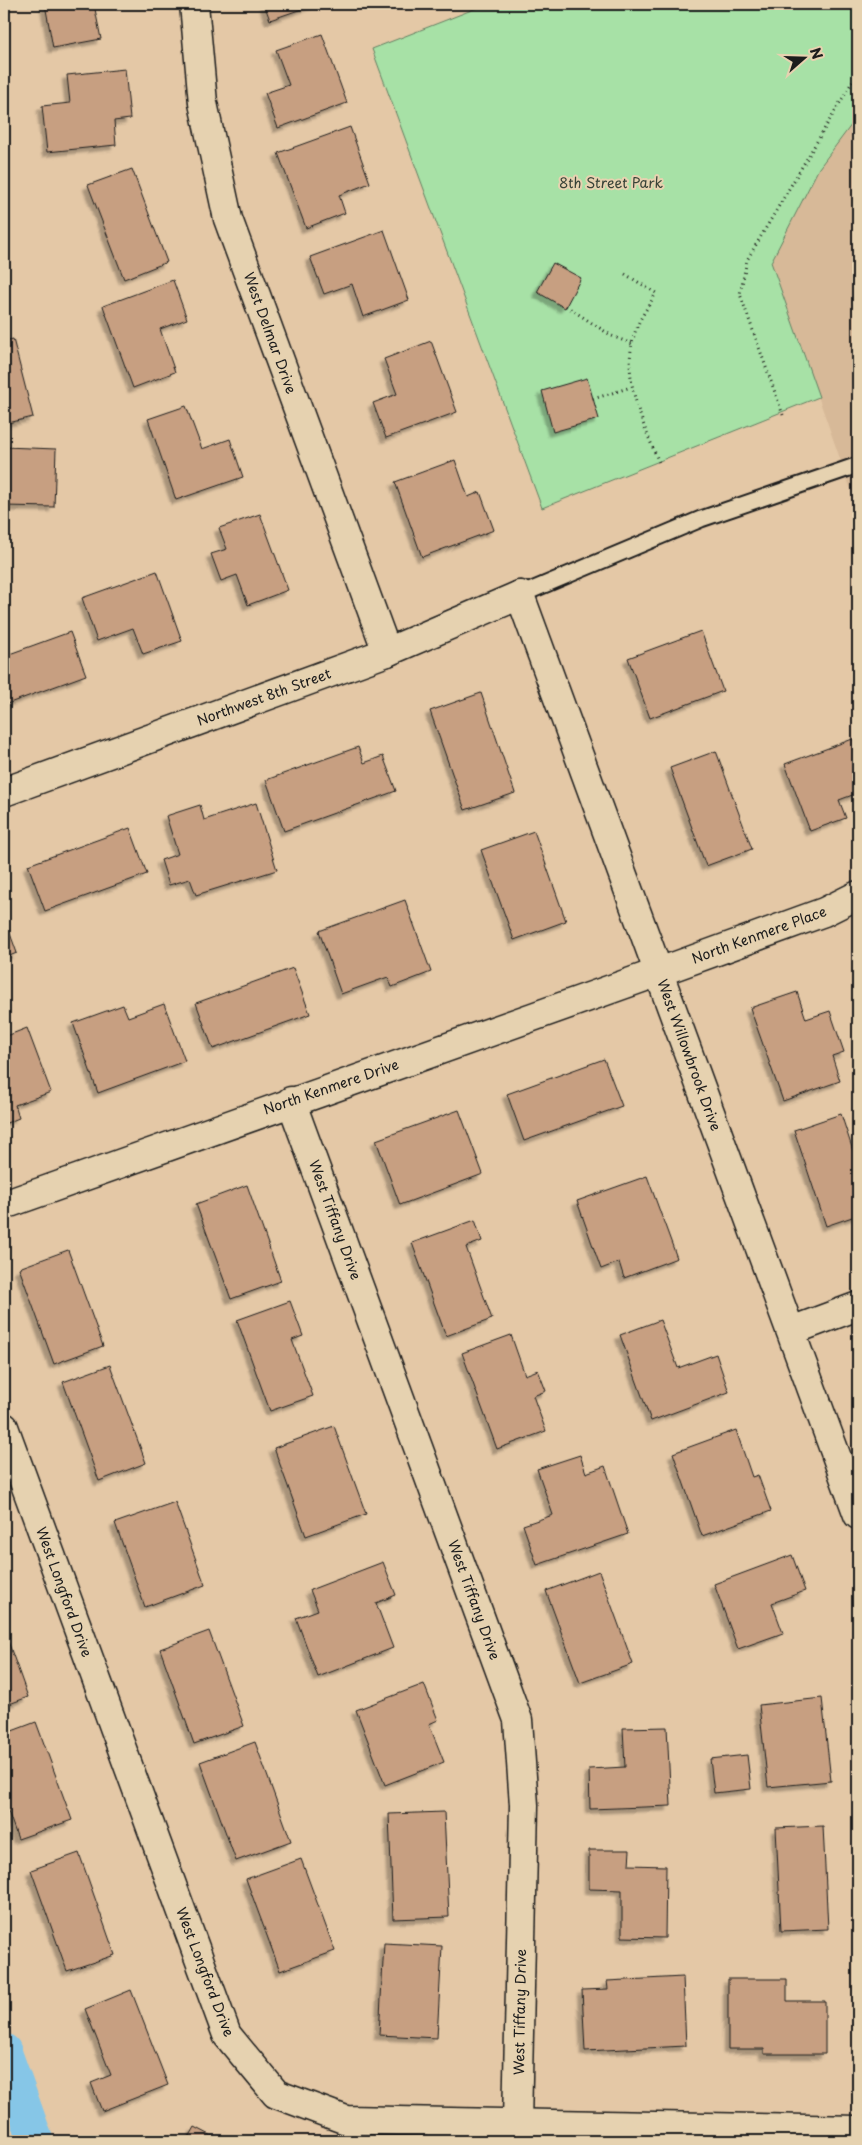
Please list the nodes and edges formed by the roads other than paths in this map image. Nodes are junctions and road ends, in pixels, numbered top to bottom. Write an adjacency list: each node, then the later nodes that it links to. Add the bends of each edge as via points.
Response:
1 (194, 4): 4 (street, West Delmar Drive, via 203,103 228,219)
2 (858, 465): 3 (lane, via 701,519)
3 (520, 595): 4 (street, Northwest 8th Street); 7 (street, West Willowbrook Drive)
4 (387, 652): 5 (street, Northwest 8th Street)
5 (4, 792)
6 (858, 895): 7 (street, North Kenmere Place, via 824,912)
7 (659, 972): 8 (street, North Kenmere Drive); 11 (street, West Willowbrook Drive)
8 (291, 1101): 9 (street, North Kenmere Drive); 14 (street, West Tiffany Drive, via 518,1720 524,1805)
9 (4, 1205)
10 (858, 1306): 11 (street)
11 (791, 1331): 13 (street, West Willowbrook Drive)
12 (4, 1427): 14 (street, West Longford Drive, via 227,2036 276,2094 346,2120)
13 (858, 1515)
14 (517, 2123): 15 (street, West Longford Drive)
15 (858, 2130)

